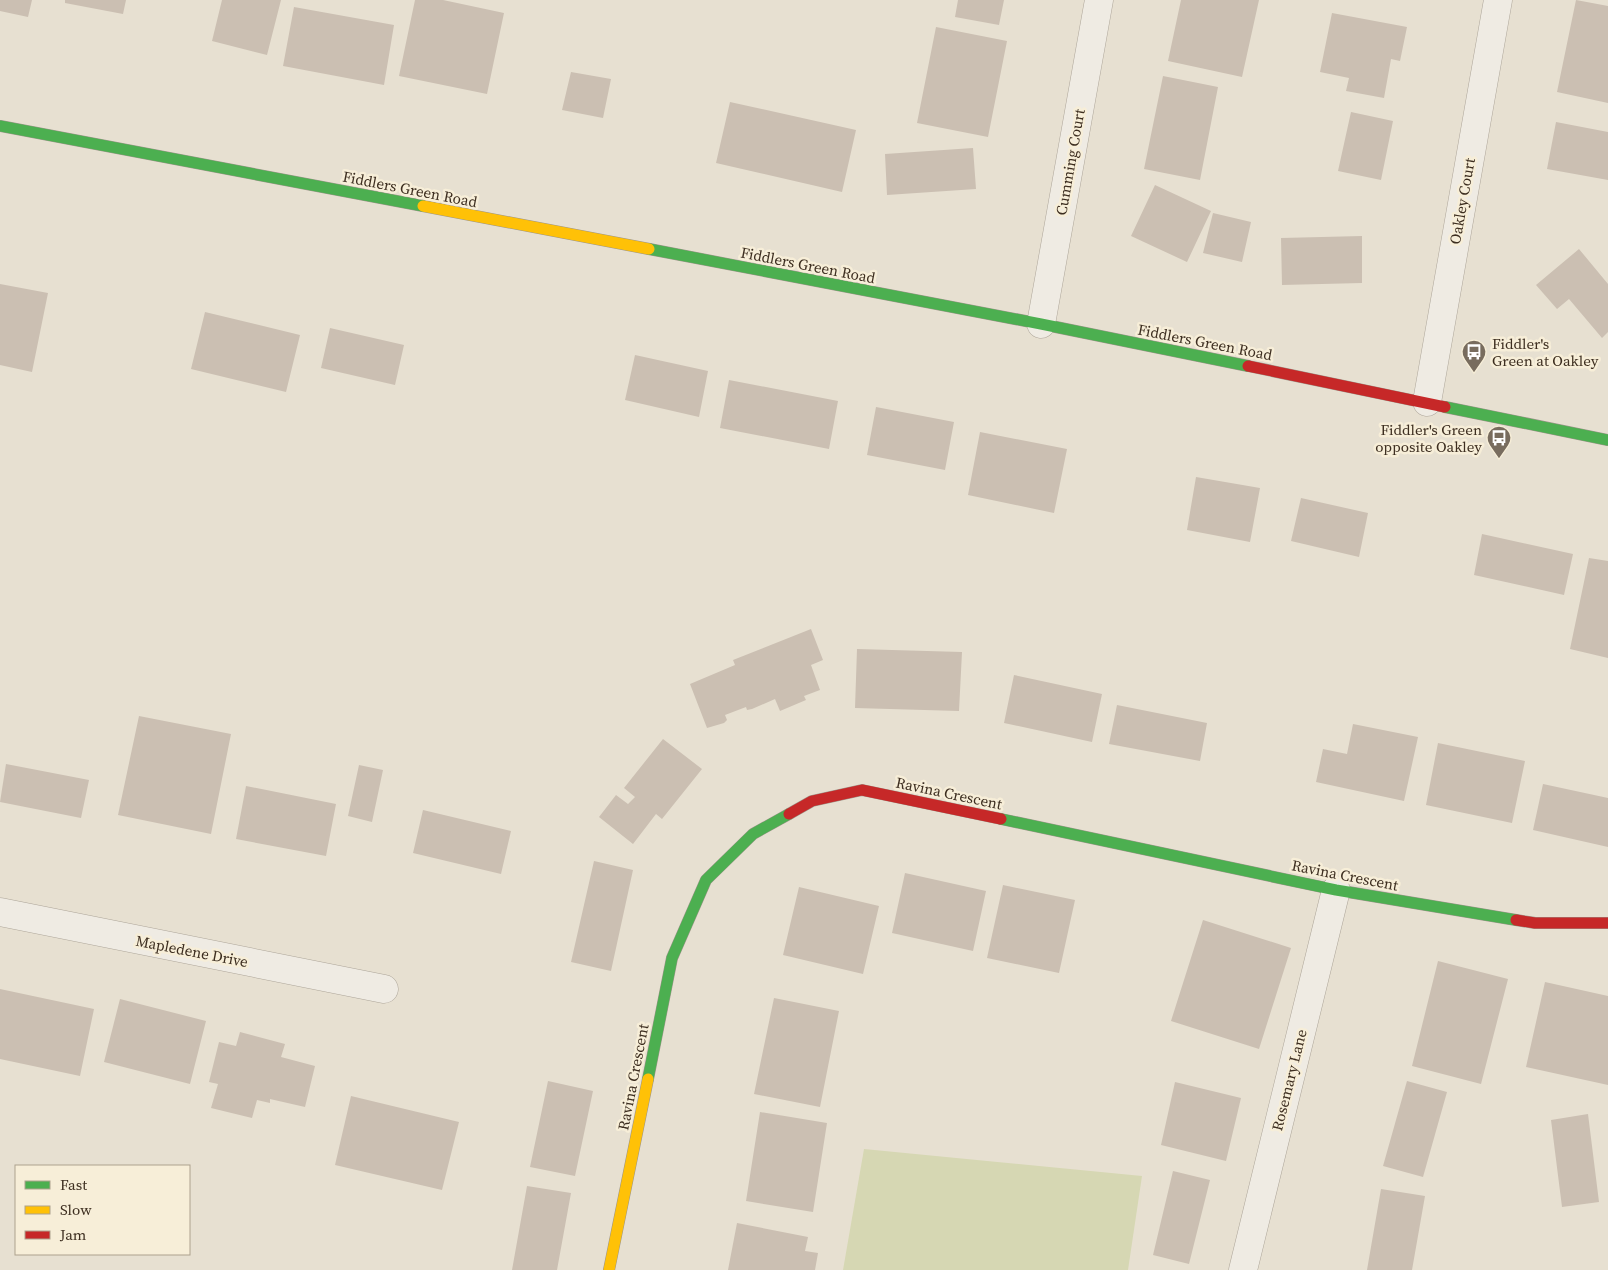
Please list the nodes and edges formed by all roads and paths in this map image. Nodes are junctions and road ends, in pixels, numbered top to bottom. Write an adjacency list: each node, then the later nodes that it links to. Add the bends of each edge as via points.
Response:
1 (1099, 0): 4 (street, Cumming Court)
2 (1498, 0): 5 (street, Oakley Court)
3 (0, 126): 4 (main road, Fiddlers Green Road)
4 (1041, 324): 5 (main road, Fiddlers Green Road)
5 (1427, 402): 6 (main road, Fiddlers Green Road)
6 (1608, 440)
7 (1336, 890): 9 (main road, Ravina Crescent, via 1536,923); 11 (main road, Ravina Crescent, via 862,790 812,801 753,834 706,880 672,958); 12 (street, Rosemary Lane)
8 (0, 912): 10 (street, Mapledene Drive)
9 (1608, 923)
10 (384, 989)
11 (609, 1270)
12 (1243, 1270)

